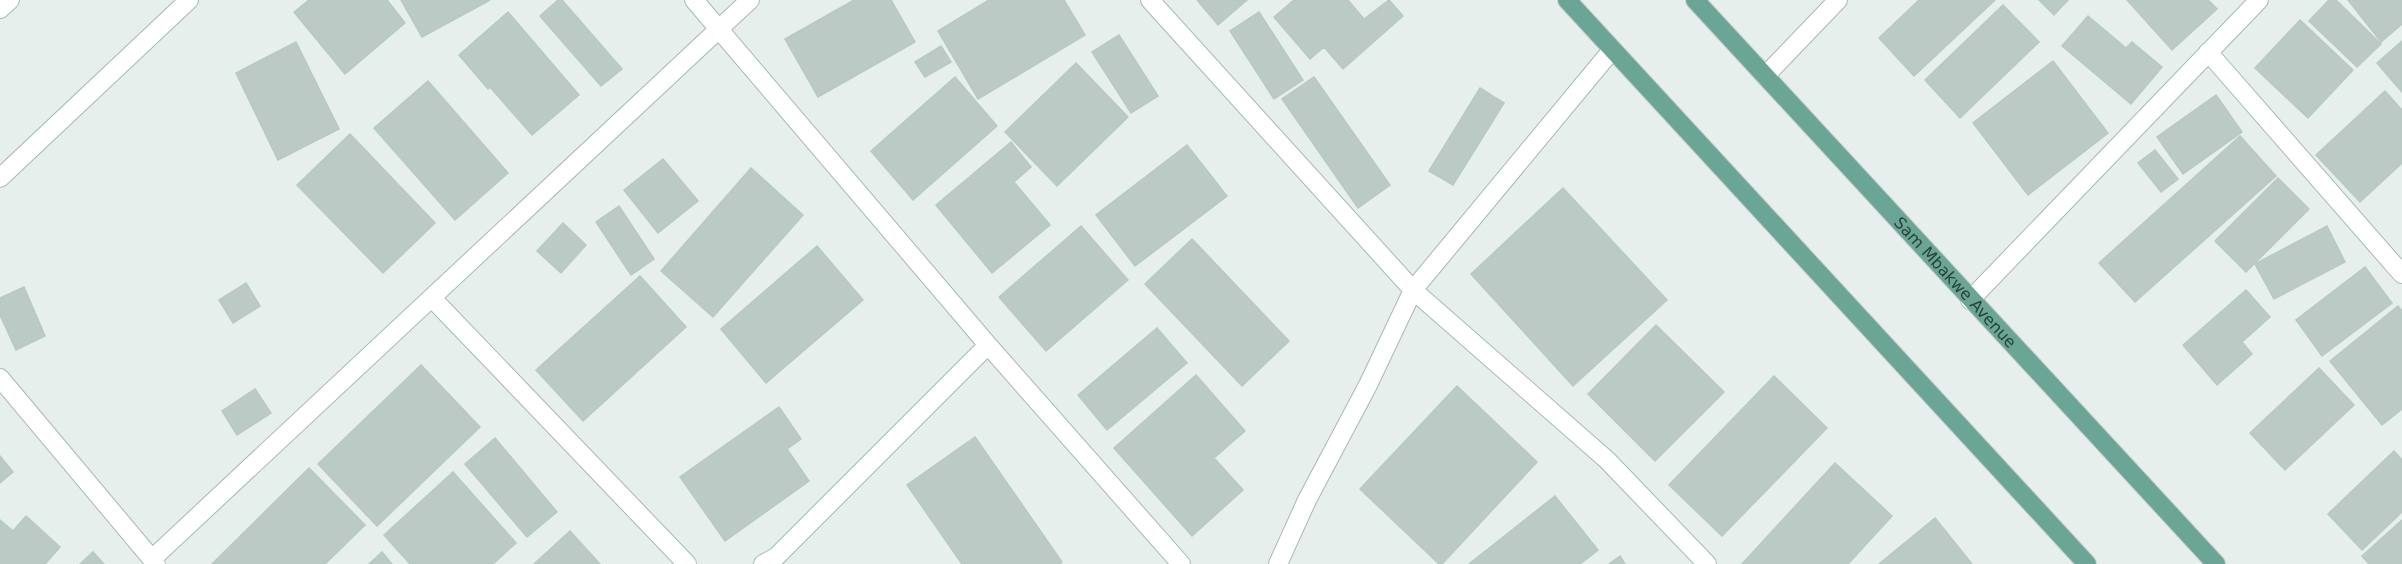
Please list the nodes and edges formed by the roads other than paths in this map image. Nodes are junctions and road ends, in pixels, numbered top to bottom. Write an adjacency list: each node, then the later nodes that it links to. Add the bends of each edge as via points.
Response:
1 (10, 0): 10 (street)
2 (189, 0): 15 (street)
3 (694, 0): 11 (street)
4 (750, 0): 11 (street)
5 (1150, 0): 17 (street)
6 (1567, 0): 12 (main road)
7 (1695, 0): 14 (main road, Sam Mbakwe Avenue)
8 (1838, 0): 14 (street)
9 (2259, 0): 13 (street)
10 (0, 9)
11 (719, 30): 18 (street); 20 (street)
12 (1612, 51): 17 (street); 28 (main road)
13 (2208, 52): 16 (street); 19 (street)
14 (1765, 76): 19 (main road, Sam Mbakwe Avenue)
15 (0, 178)
16 (2402, 274)
17 (1413, 290): 26 (street); 27 (street, via 1606,460)
18 (432, 298): 22 (street); 23 (street)
19 (1970, 300): 29 (main road, Sam Mbakwe Avenue)
20 (988, 345): 24 (street, via 776,557); 25 (street)
21 (0, 378): 22 (street)
22 (154, 562)
23 (687, 564)
24 (763, 564)
25 (1181, 564)
26 (1278, 564)
27 (1707, 564)
28 (2086, 564)
29 (2216, 564)

